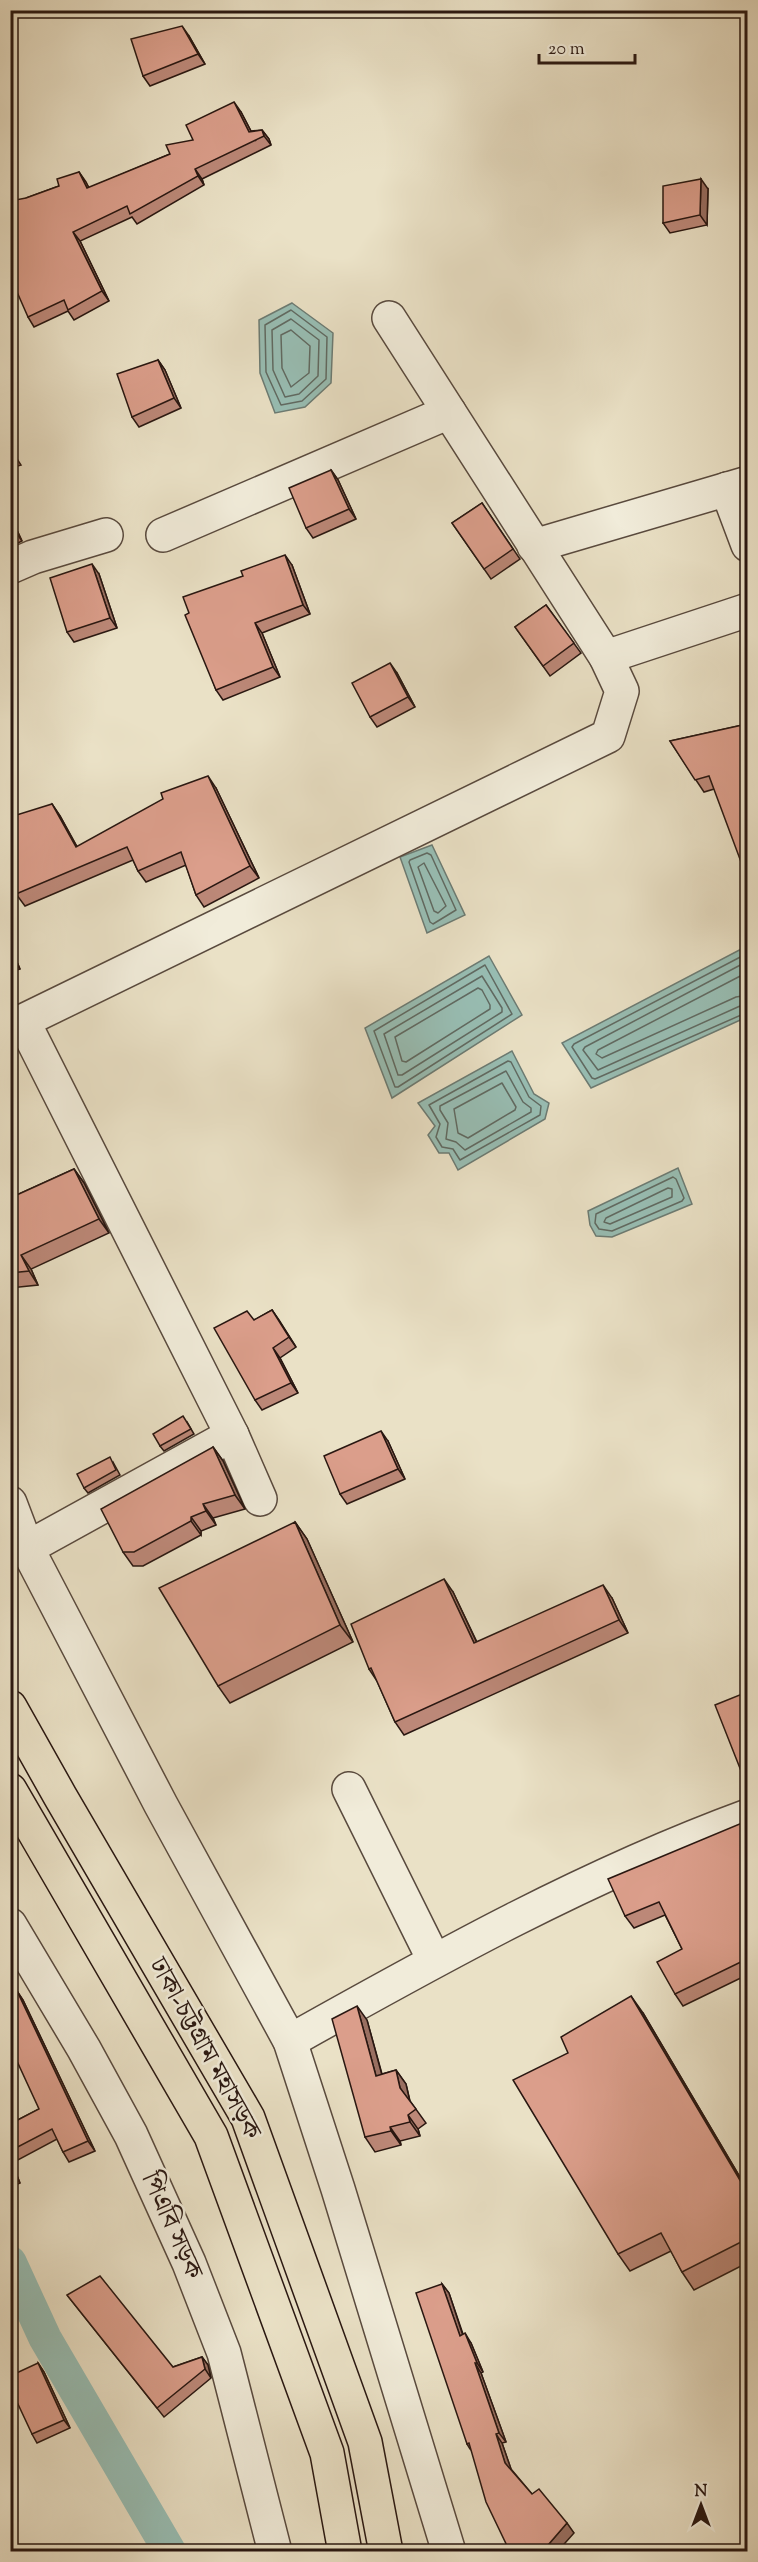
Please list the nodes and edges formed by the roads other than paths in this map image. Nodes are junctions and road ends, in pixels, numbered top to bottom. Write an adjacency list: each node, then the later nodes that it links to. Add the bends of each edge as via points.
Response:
1 (389, 318): 2 (street)
2 (449, 412): 5 (street); 7 (street)
3 (737, 486): 6 (street); 7 (street)
4 (106, 535): 8 (street)
5 (163, 535)
6 (747, 545)
7 (534, 546): 10 (street)
8 (10, 567)
9 (747, 609): 10 (street)
10 (606, 657): 11 (street, via 621,691 608,736)
11 (17, 1023): 12 (street)
12 (232, 1435): 13 (street); 15 (street)
13 (260, 1499)
14 (10, 1503): 15 (street)
15 (27, 1548): 22 (street, via 160,1805)
16 (10, 1707): 25 (highway, ঢাকা-চট্টগ্রাম মহাসড়ক, via 248,2118 365,2442)
17 (349, 1789): 21 (street)
18 (10, 1790): 24 (highway, ঢাকা-চট্টগ্রাম মহাসড়ক, via 211,2136 327,2453)
19 (747, 1816): 21 (street, via 537,1906)
20 (10, 1925): 23 (street, পিএবি সড়ক, via 79,2039 130,2135 189,2263 224,2353)
21 (434, 1960): 22 (street)
22 (290, 2041): 26 (street)
23 (275, 2552)
24 (345, 2552)
25 (386, 2552)
26 (449, 2552)

